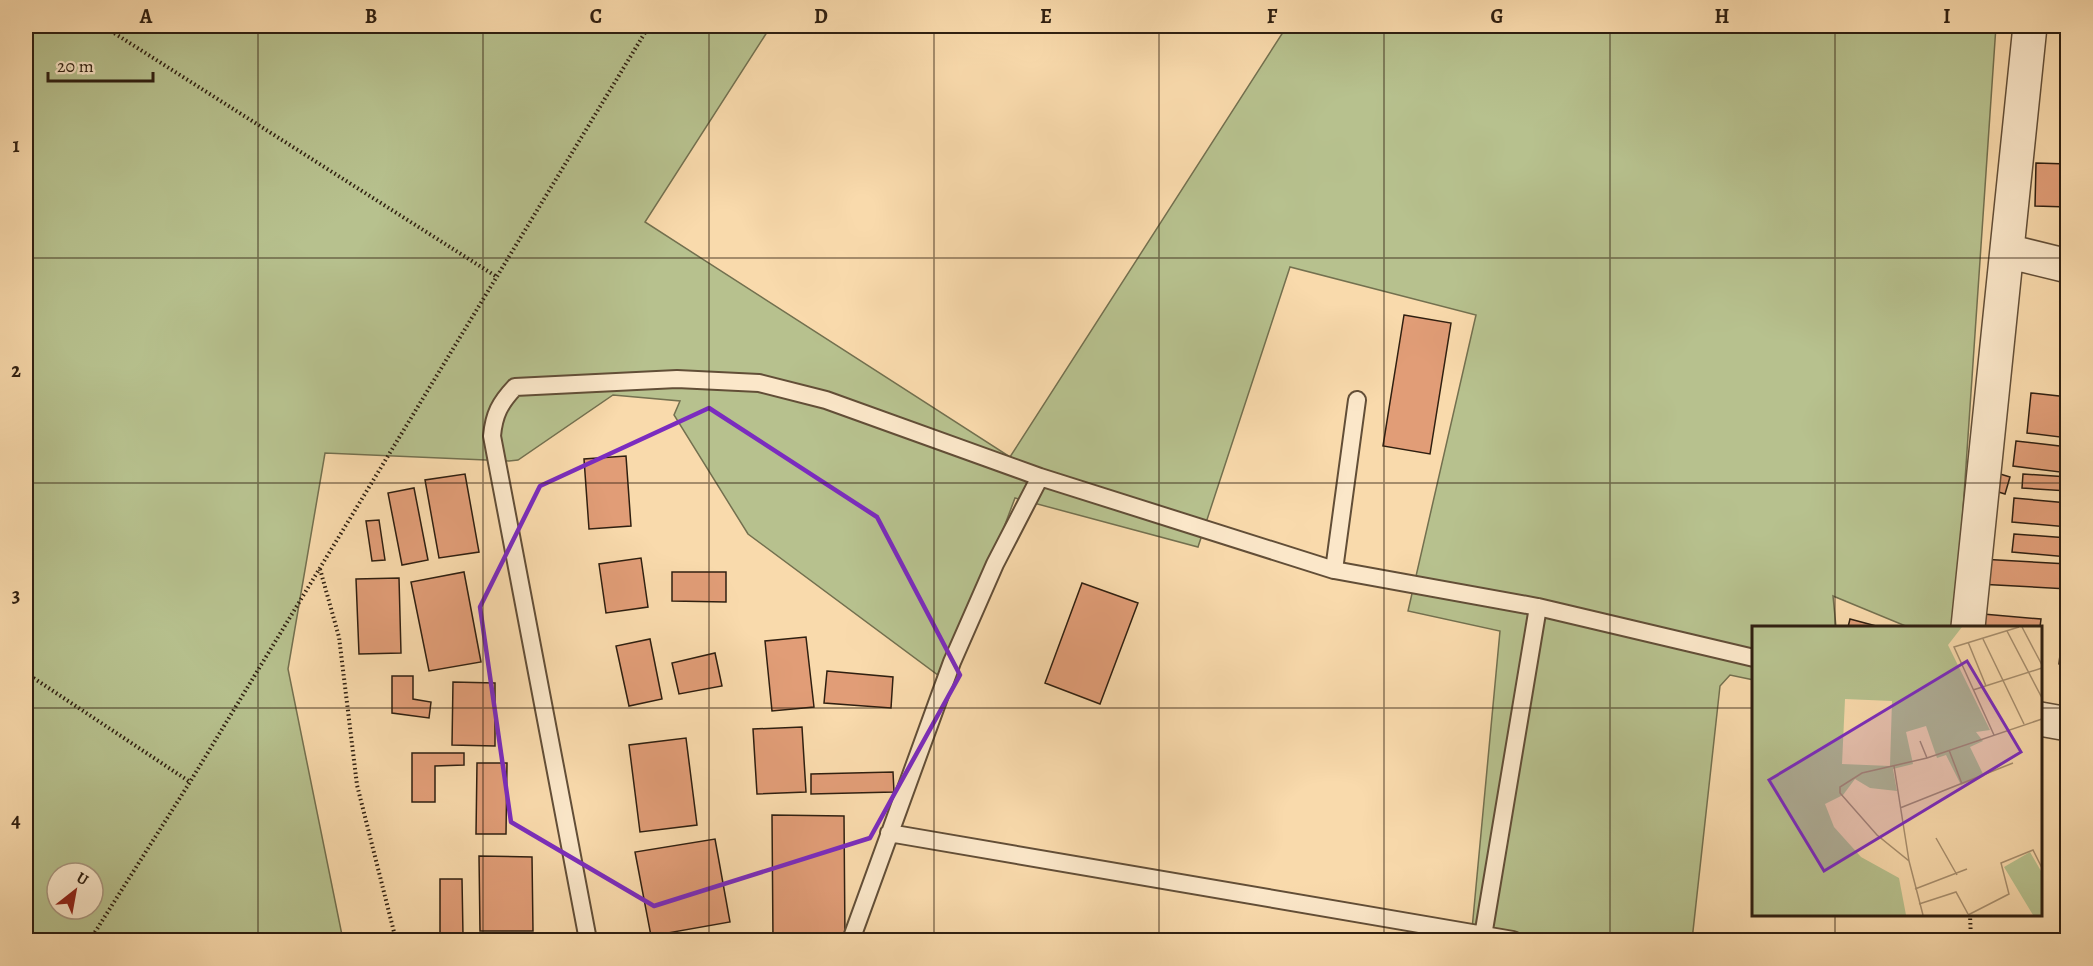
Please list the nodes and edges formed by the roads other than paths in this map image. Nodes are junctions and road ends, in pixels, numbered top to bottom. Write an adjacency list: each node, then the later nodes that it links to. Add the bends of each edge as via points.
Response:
1 (2030, 26): 2 (street)
2 (2007, 251): 3 (street); 8 (street)
3 (2067, 266)
4 (1357, 400): 6 (lane)
5 (1040, 477): 6 (lane); 12 (lane, via 995,564 952,662); 14 (lane, via 826,400 759,383 677,379 536,385 516,387 502,401 494,416 492,436)
6 (1334, 570): 7 (lane)
7 (1538, 607): 9 (lane); 13 (lane)
8 (1968, 626)
9 (1752, 658)
10 (2042, 719): 11 (street)
11 (2067, 724)
12 (889, 833): 13 (lane); 15 (lane)
13 (1482, 936): 16 (lane)
14 (588, 940)
15 (851, 940)
16 (1513, 940)

